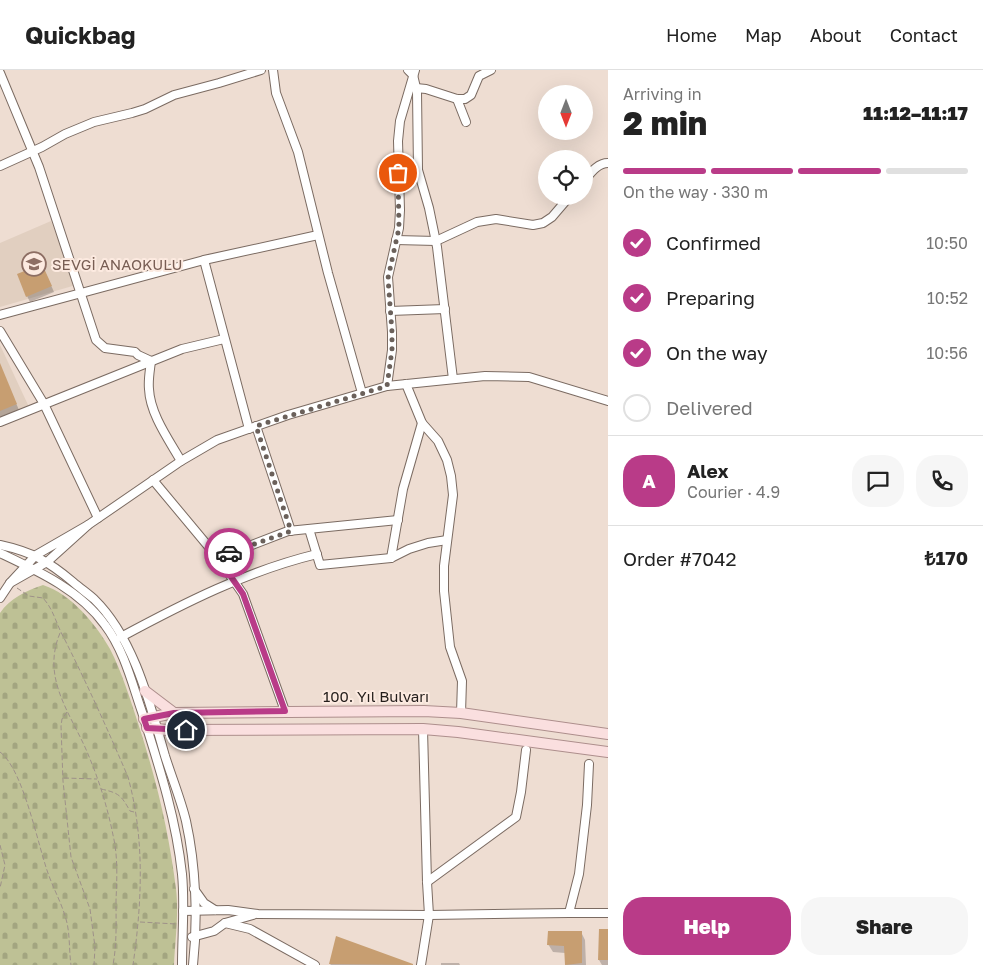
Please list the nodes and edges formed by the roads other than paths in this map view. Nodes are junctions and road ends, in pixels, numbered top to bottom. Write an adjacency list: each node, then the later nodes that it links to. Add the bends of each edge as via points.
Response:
1 (261, 70): 9 (street, via 174,94 145,109 94,122)
2 (272, 70): 14 (street, via 276,93 298,152)
3 (491, 70): 7 (street, via 480,76 471,95)
4 (412, 72): 6 (street); 15 (street, via 400,121 397,157 400,210)
5 (0, 73): 9 (street)
6 (416, 88): 7 (street); 16 (street, via 418,170)
7 (457, 99): 8 (street)
8 (466, 122)
9 (33, 152): 11 (street); 18 (street)
10 (608, 163): 12 (street)
11 (0, 166)
12 (593, 171)
13 (562, 205): 16 (street, via 543,223 485,220)
14 (318, 235): 17 (street); 28 (street)
15 (396, 240): 16 (street); 20 (street, via 388,278)
16 (436, 242): 19 (street)
17 (204, 260): 18 (street); 23 (street)
18 (81, 293): 21 (street); 24 (street, via 100,345 135,352)
19 (445, 309): 20 (street); 25 (street)
20 (390, 311): 27 (street, via 392,350)
21 (0, 315)
22 (0, 331): 30 (street)
23 (224, 339): 24 (street, via 182,349); 33 (street)
24 (151, 361): 30 (street); 34 (street, via 149,389 152,404)
25 (453, 379): 26 (street); 29 (street, via 529,377)
26 (406, 384): 27 (street); 32 (street)
27 (387, 386): 28 (street)
28 (362, 393): 33 (street)
29 (608, 401)
30 (44, 404): 31 (street); 36 (street)
31 (0, 422)
32 (422, 423): 37 (street, via 403,489); 41 (street, via 438,441 448,460 452,495)
33 (252, 427): 34 (street, via 217,440); 40 (street)
34 (181, 461): 35 (street)
35 (153, 480): 36 (street); 46 (street)
36 (98, 518): 38 (street)
37 (398, 520): 39 (street); 47 (street)
38 (88, 525): 45 (street); 48 (street)
39 (309, 529): 40 (street); 44 (street)
40 (291, 531): 46 (street)
41 (447, 540): 47 (street, via 421,545); 58 (street, via 445,613 450,646 462,681)
42 (0, 545): 45 (street)
43 (0, 553): 49 (street)
44 (317, 554): 47 (street, via 320,565); 51 (street)
45 (36, 555): 48 (street); 49 (street)
46 (218, 558): 51 (street)
47 (391, 558)
48 (47, 562): 50 (street); 54 (street, via 94,599)
49 (27, 565): 50 (street); 52 (street)
50 (35, 570): 52 (street); 59 (street, via 79,598 106,625)
51 (235, 580): 54 (street); 56 (street)
52 (10, 583): 53 (street)
53 (0, 598)
54 (121, 637): 55 (street)
55 (145, 691): 57 (main road); 59 (street)
56 (285, 711): 57 (main road, 100. Yıl Bulvarı); 58 (main road, 100. Yıl Bulvarı)
57 (174, 713): 59 (main road, 100. Yıl Bulvarı)
58 (461, 713): 61 (main road, 100. Yıl Bulvarı)
59 (151, 723): 60 (main road); 66 (street, via 186,820); 69 (street, via 174,824 182,875)
60 (423, 729): 63 (main road); 65 (street)
61 (608, 734)
62 (526, 750): 65 (street, via 516,817)
63 (608, 752)
64 (589, 764): 70 (street, via 579,874)
65 (427, 882): 73 (street)
66 (194, 889): 67 (street); 68 (street, via 204,903)
67 (195, 910): 68 (street); 69 (street); 76 (street)
68 (215, 910): 72 (street)
69 (183, 911): 75 (street)
70 (569, 913): 71 (street); 73 (street)
71 (608, 913)
72 (258, 914): 73 (street); 74 (street)
73 (429, 915): 80 (street)
74 (225, 923): 76 (street, via 214,931); 79 (street, via 250,929)
75 (183, 936): 76 (street); 77 (street)
76 (195, 937): 78 (street)
77 (182, 965)
78 (193, 965)
79 (315, 965)
80 (421, 965)

